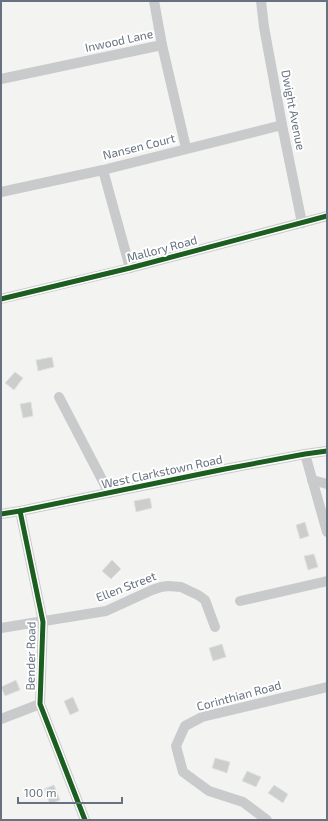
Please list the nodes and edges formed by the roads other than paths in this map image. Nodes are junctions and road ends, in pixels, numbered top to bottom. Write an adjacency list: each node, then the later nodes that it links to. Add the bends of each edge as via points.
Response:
1 (154, 1): 3 (street)
2 (261, 1): 5 (street, Dwight Avenue)
3 (162, 45): 4 (street, Inwood Lane); 6 (street, Inwood Lane)
4 (1, 79)
5 (282, 125): 6 (street, Nansen Court); 10 (street, Dwight Avenue)
6 (186, 148): 7 (street, Nansen Court)
7 (103, 170): 8 (street, Nansen Court); 11 (street)
8 (1, 192)
9 (327, 216): 10 (street, Mallory Road)
10 (302, 223): 11 (street, Mallory Road)
11 (130, 268): 12 (street, Mallory Road)
12 (1, 299)
13 (59, 397): 18 (street)
14 (327, 451): 15 (street, West Clarkstown Road)
15 (305, 454): 16 (street); 18 (street, West Clarkstown Road)
16 (312, 480): 17 (street); 21 (street)
17 (327, 484)
18 (109, 493): 19 (street, West Clarkstown Road)
19 (20, 511): 20 (street, West Clarkstown Road); 24 (street, Bender Road)
20 (1, 514)
21 (327, 532)
22 (327, 581): 23 (street)
23 (240, 601)
24 (43, 622): 25 (street, Ellen Street, via 106,611 152,590 168,586 181,587 205,600); 26 (street, Ellen Street); 28 (street, Bender Road)
25 (215, 627)
26 (1, 628)
27 (327, 687): 31 (street, Corinthian Road, via 202,717 185,726 176,746 183,772 209,791 242,802)
28 (40, 704): 29 (street); 30 (street, Bender Road)
29 (1, 719)
30 (85, 820)
31 (267, 820)

